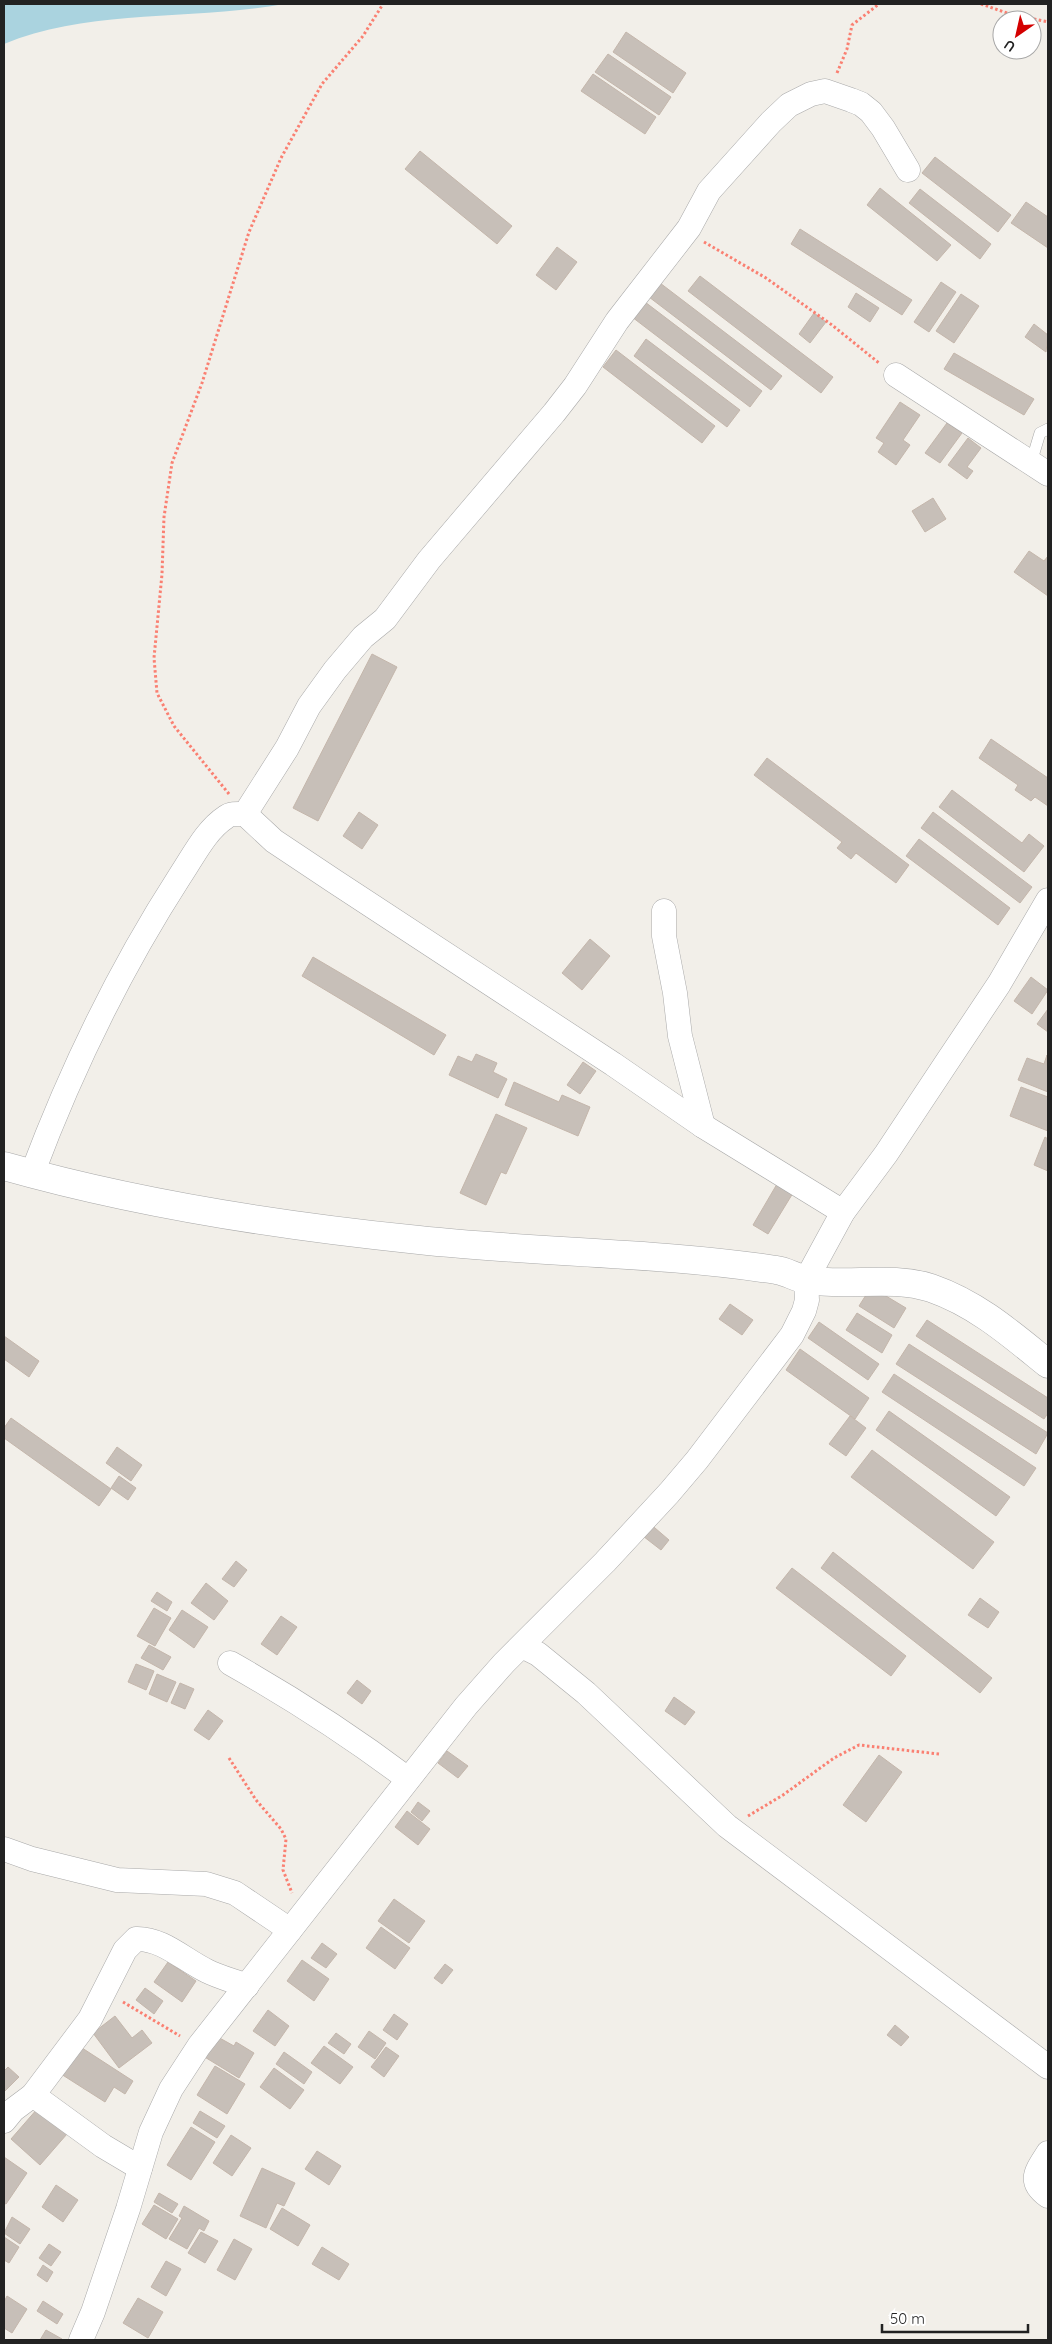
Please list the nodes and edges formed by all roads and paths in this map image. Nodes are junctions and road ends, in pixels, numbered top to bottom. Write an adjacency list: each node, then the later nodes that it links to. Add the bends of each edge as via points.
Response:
1 (383, 4): 11 (path, via 363,36 322,84 281,158 249,232 208,365 172,464 164,517 154,658 157,693 174,726)
2 (878, 4): 5 (path, via 852,25 847,49)
3 (981, 4): 4 (path)
4 (1048, 22)
5 (825, 91): 6 (street, via 861,104 871,112); 7 (street, via 789,105 771,122 709,191)
6 (908, 170)
7 (689, 228): 8 (path, via 707,245 766,278); 11 (street, via 617,321 554,413 429,560 385,619 363,637 335,670 309,706 288,748)
8 (896, 375): 10 (street)
9 (1048, 430): 10 (lane, via 1040,433)
10 (1039, 469)
11 (245, 814): 14 (street, via 274,841); 16 (street, via 228,815 212,828 165,900 107,1004 67,1086)
12 (1048, 900): 17 (street, via 954,1052)
13 (664, 911): 14 (street, via 664,936 680,1036)
14 (702, 1126): 17 (street)
15 (4, 1166): 16 (street)
16 (32, 1174): 18 (street, via 189,1207 332,1230 429,1241 703,1260 780,1270)
17 (843, 1212): 18 (street)
18 (806, 1280): 19 (street, via 888,1282 928,1287 988,1315); 20 (street, via 804,1311 792,1335 697,1460 625,1541)
19 (1048, 1364)
20 (522, 1646): 24 (street, via 466,1706); 25 (street, via 538,1654 586,1693)
21 (230, 1663): 24 (street, via 321,1717)
22 (939, 1754): 25 (path, via 859,1745 834,1758 737,1824)
23 (229, 1758): 27 (path, via 256,1800 281,1829 286,1839 283,1870 290,1890)
24 (408, 1779): 27 (street)
25 (727, 1826): 32 (street)
26 (4, 1849): 28 (street, via 117,1880 206,1884 234,1893)
27 (305, 1909): 28 (street)
28 (290, 1930): 29 (street)
29 (247, 1986): 30 (street, via 208,1972 160,1943 142,1938 133,1941 125,1950); 31 (street)
30 (103, 1990): 31 (path); 33 (street, via 90,2019)
31 (199, 2046): 36 (street, via 159,2113)
32 (1048, 2067)
33 (32, 2095): 34 (street); 36 (street)
34 (4, 2120)
35 (1048, 2153): 37 (street, via 1035,2181 1036,2186)
36 (140, 2168): 38 (street)
37 (1048, 2196)
38 (81, 2340)

